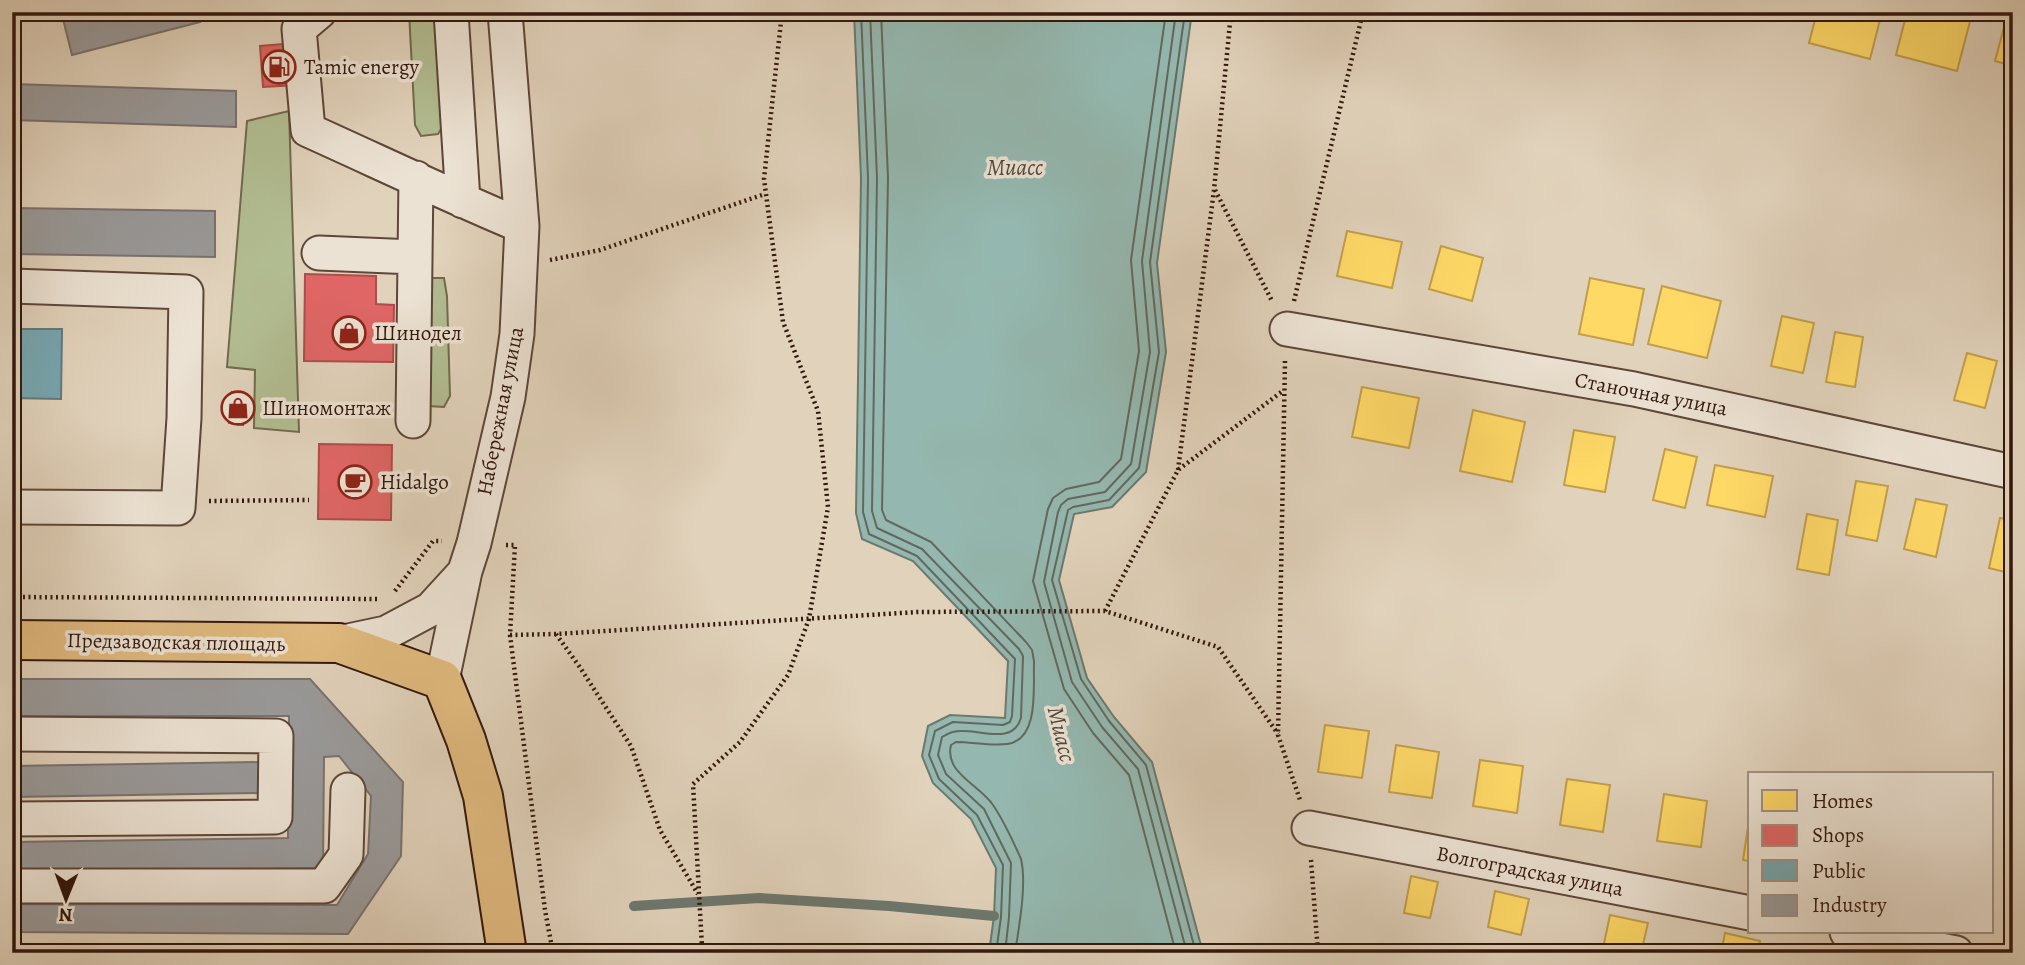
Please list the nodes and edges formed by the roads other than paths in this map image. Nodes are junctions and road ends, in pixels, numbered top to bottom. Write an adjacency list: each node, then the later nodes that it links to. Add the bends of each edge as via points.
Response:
1 (319, 12): 4 (street, via 299,29 308,130)
2 (451, 12): 5 (street)
3 (505, 12): 6 (street, Набережная улица)
4 (416, 178): 5 (street); 8 (street)
5 (463, 201): 6 (street)
6 (522, 226): 14 (street, Набережная улица, via 517,334 508,397)
7 (319, 253): 8 (street)
8 (415, 257): 11 (street)
9 (12, 286): 13 (street, via 186,292 184,418 189,504)
10 (1287, 329): 12 (street, Станочная улица, via 1634,389)
11 (413, 421)
12 (2013, 472)
13 (12, 507)
14 (470, 557): 16 (street, via 431,609 386,633); 17 (street, Набережная улица)
15 (12, 640): 16 (main road, Предзаводская площадь)
16 (339, 643): 17 (main road, Предзаводская площадь)
17 (442, 680): 25 (main road, via 483,796)
18 (12, 734): 20 (street, via 276,736 275,817)
19 (348, 790): 22 (street, via 346,855 324,886)
20 (12, 819)
21 (1309, 828): 23 (street, Волгоградская улица)
22 (12, 886)
23 (1748, 913)
24 (1857, 934): 26 (street)
25 (508, 953)
26 (1956, 953)

